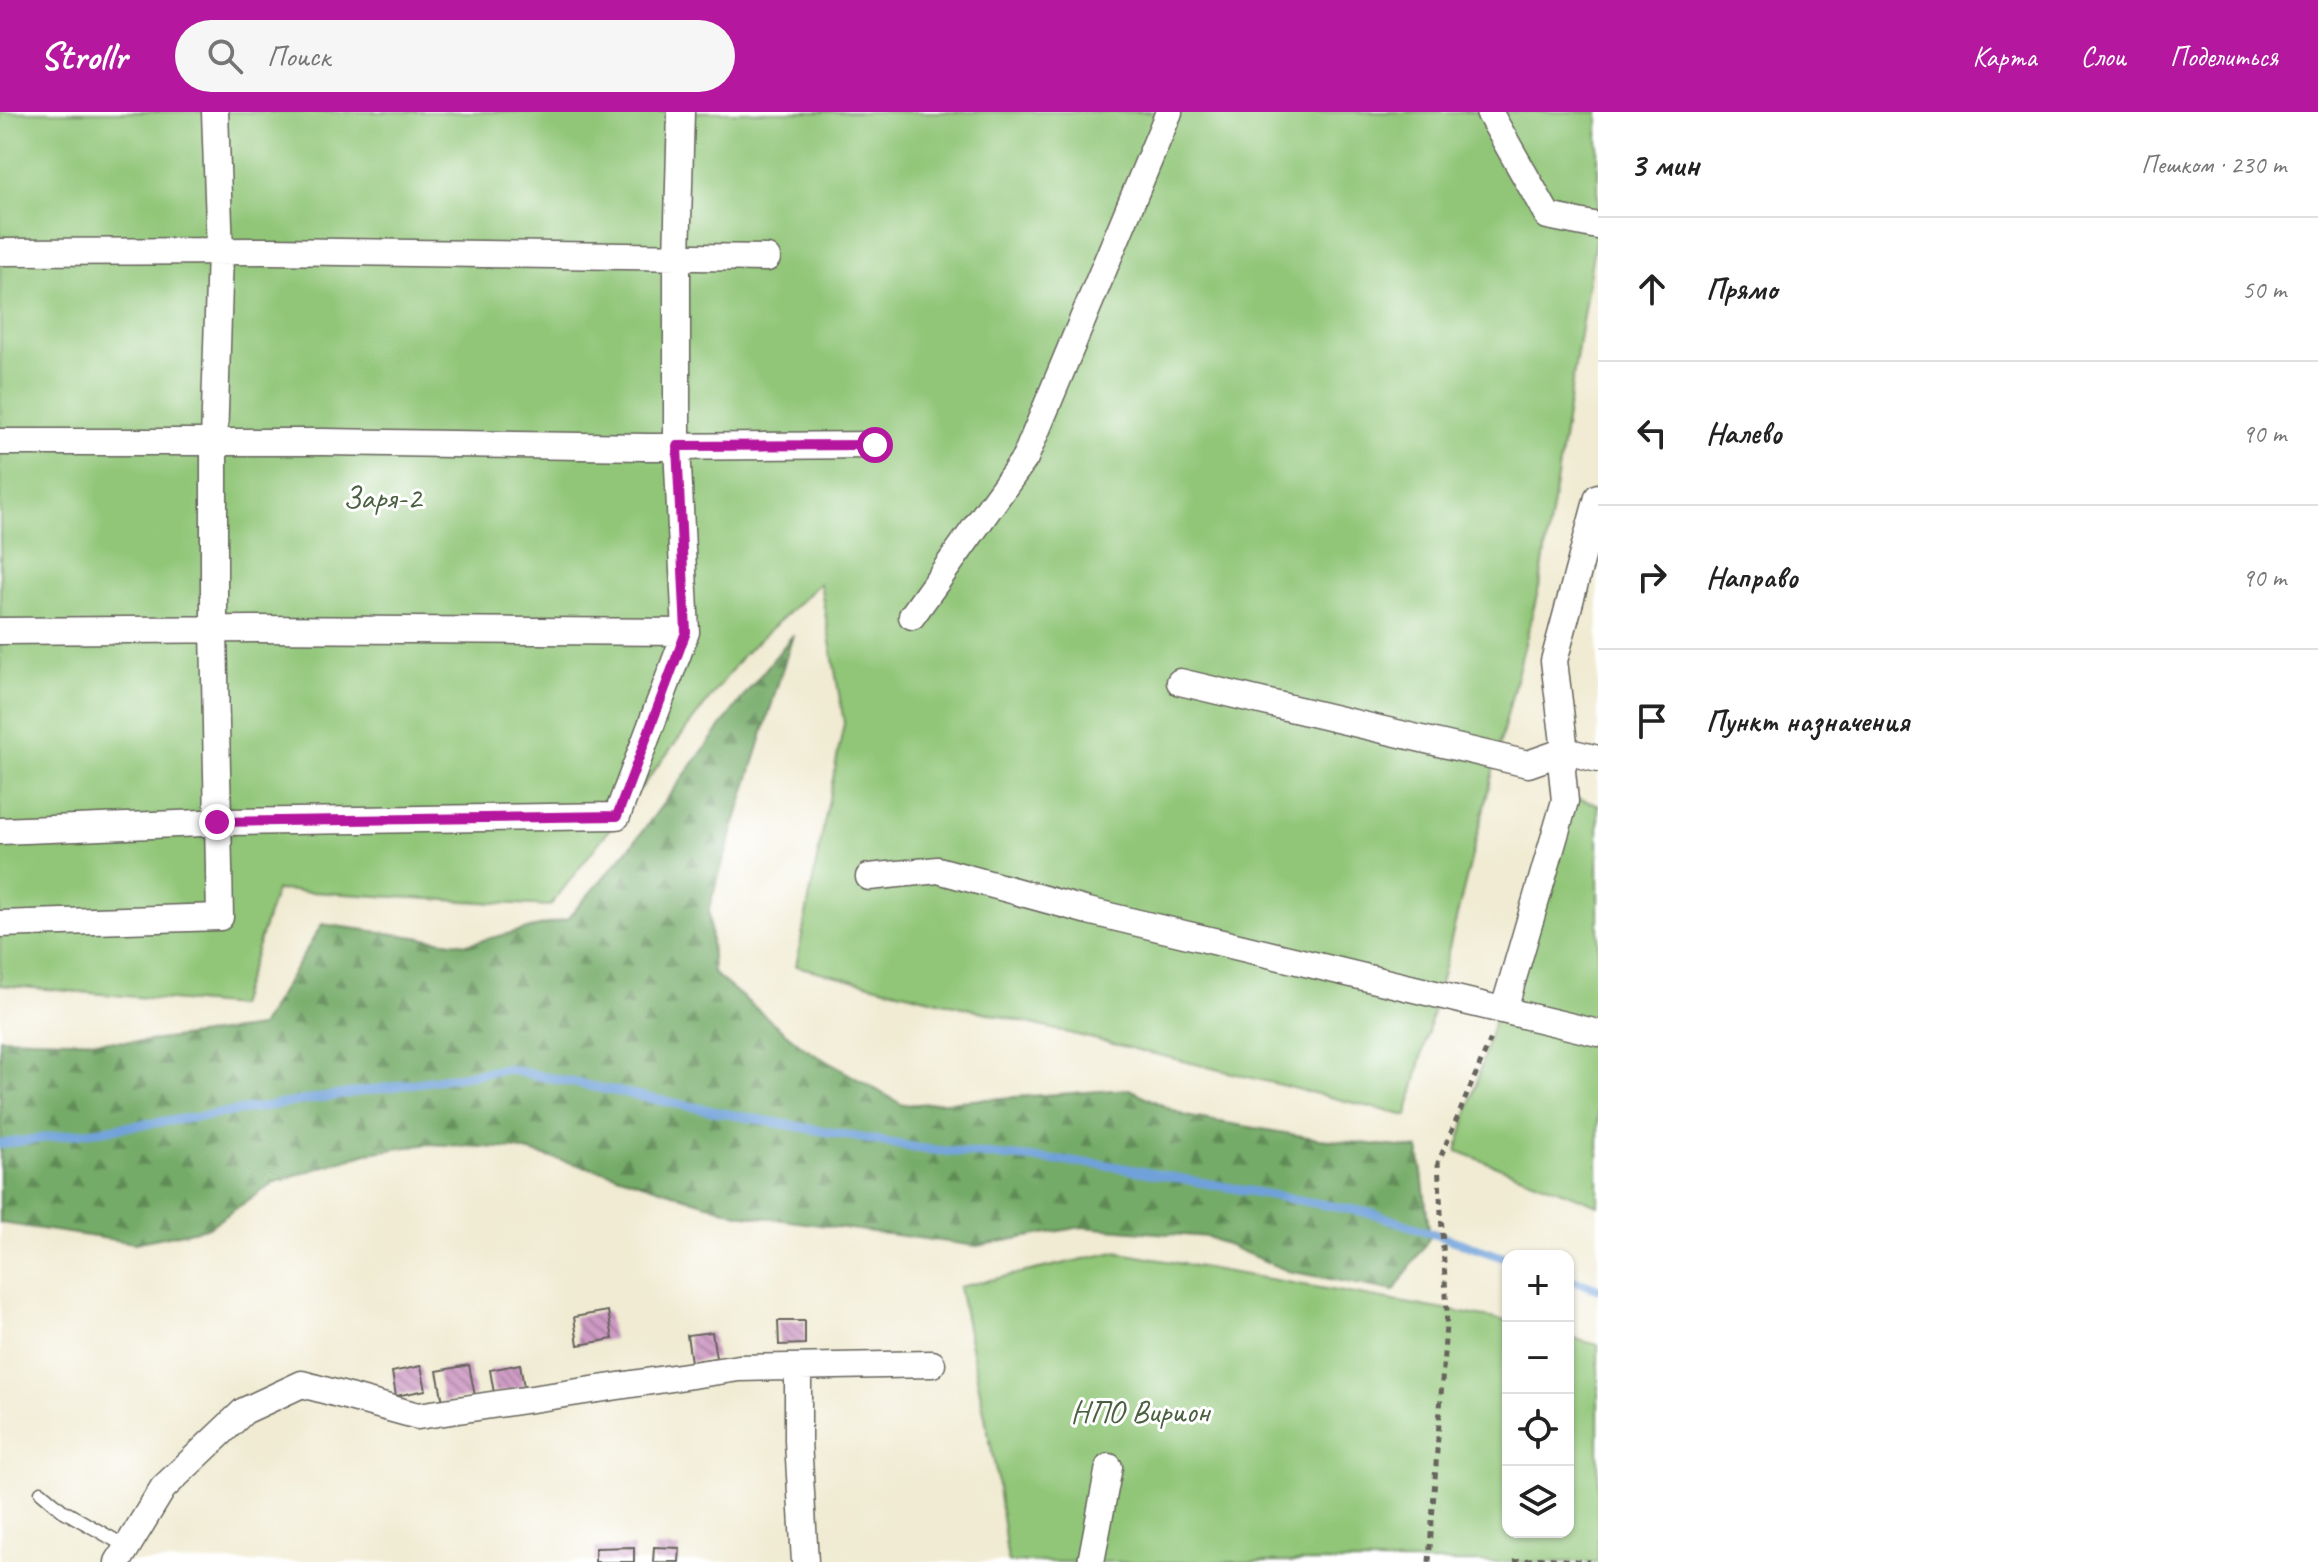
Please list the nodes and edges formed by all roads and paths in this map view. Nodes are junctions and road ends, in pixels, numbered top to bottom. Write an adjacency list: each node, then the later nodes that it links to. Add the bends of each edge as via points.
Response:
1 (215, 112): 7 (street)
2 (681, 112): 8 (street)
3 (1169, 112): 15 (street, via 1025,458)
4 (1489, 112): 5 (street, via 1548,216)
5 (1598, 226)
6 (0, 252): 7 (street)
7 (220, 252): 8 (street); 11 (street)
8 (677, 257): 9 (street); 13 (street)
9 (767, 258)
10 (0, 442): 11 (street)
11 (214, 442): 13 (street); 16 (street)
12 (875, 445): 13 (street)
13 (677, 446): 18 (street)
14 (1598, 497): 20 (street, via 1554,661)
15 (912, 616)
16 (214, 629): 17 (street); 18 (street); 22 (street)
17 (0, 631)
18 (686, 632): 22 (street, via 617,816)
19 (1180, 682): 20 (street, via 1528,764)
20 (1565, 751): 21 (street); 26 (street, via 1565,801)
21 (1598, 759)
22 (217, 822): 23 (street); 25 (street, via 220,917)
23 (0, 831)
24 (869, 877): 26 (street, via 938,870 1088,911)
25 (0, 924)
26 (1504, 1009): 27 (street); 35 (path, via 1438,1163 1447,1312)
27 (1598, 1033)
28 (932, 1364): 29 (street)
29 (798, 1368): 32 (street, via 739,1368 418,1416 302,1384 232,1422 163,1488); 33 (street)
30 (1109, 1467): 34 (street)
31 (41, 1492): 32 (lane)
32 (122, 1555)
33 (805, 1562)
34 (1091, 1562)
35 (1429, 1562)
36 (1514, 1562): 37 (path)
37 (1589, 1562)

